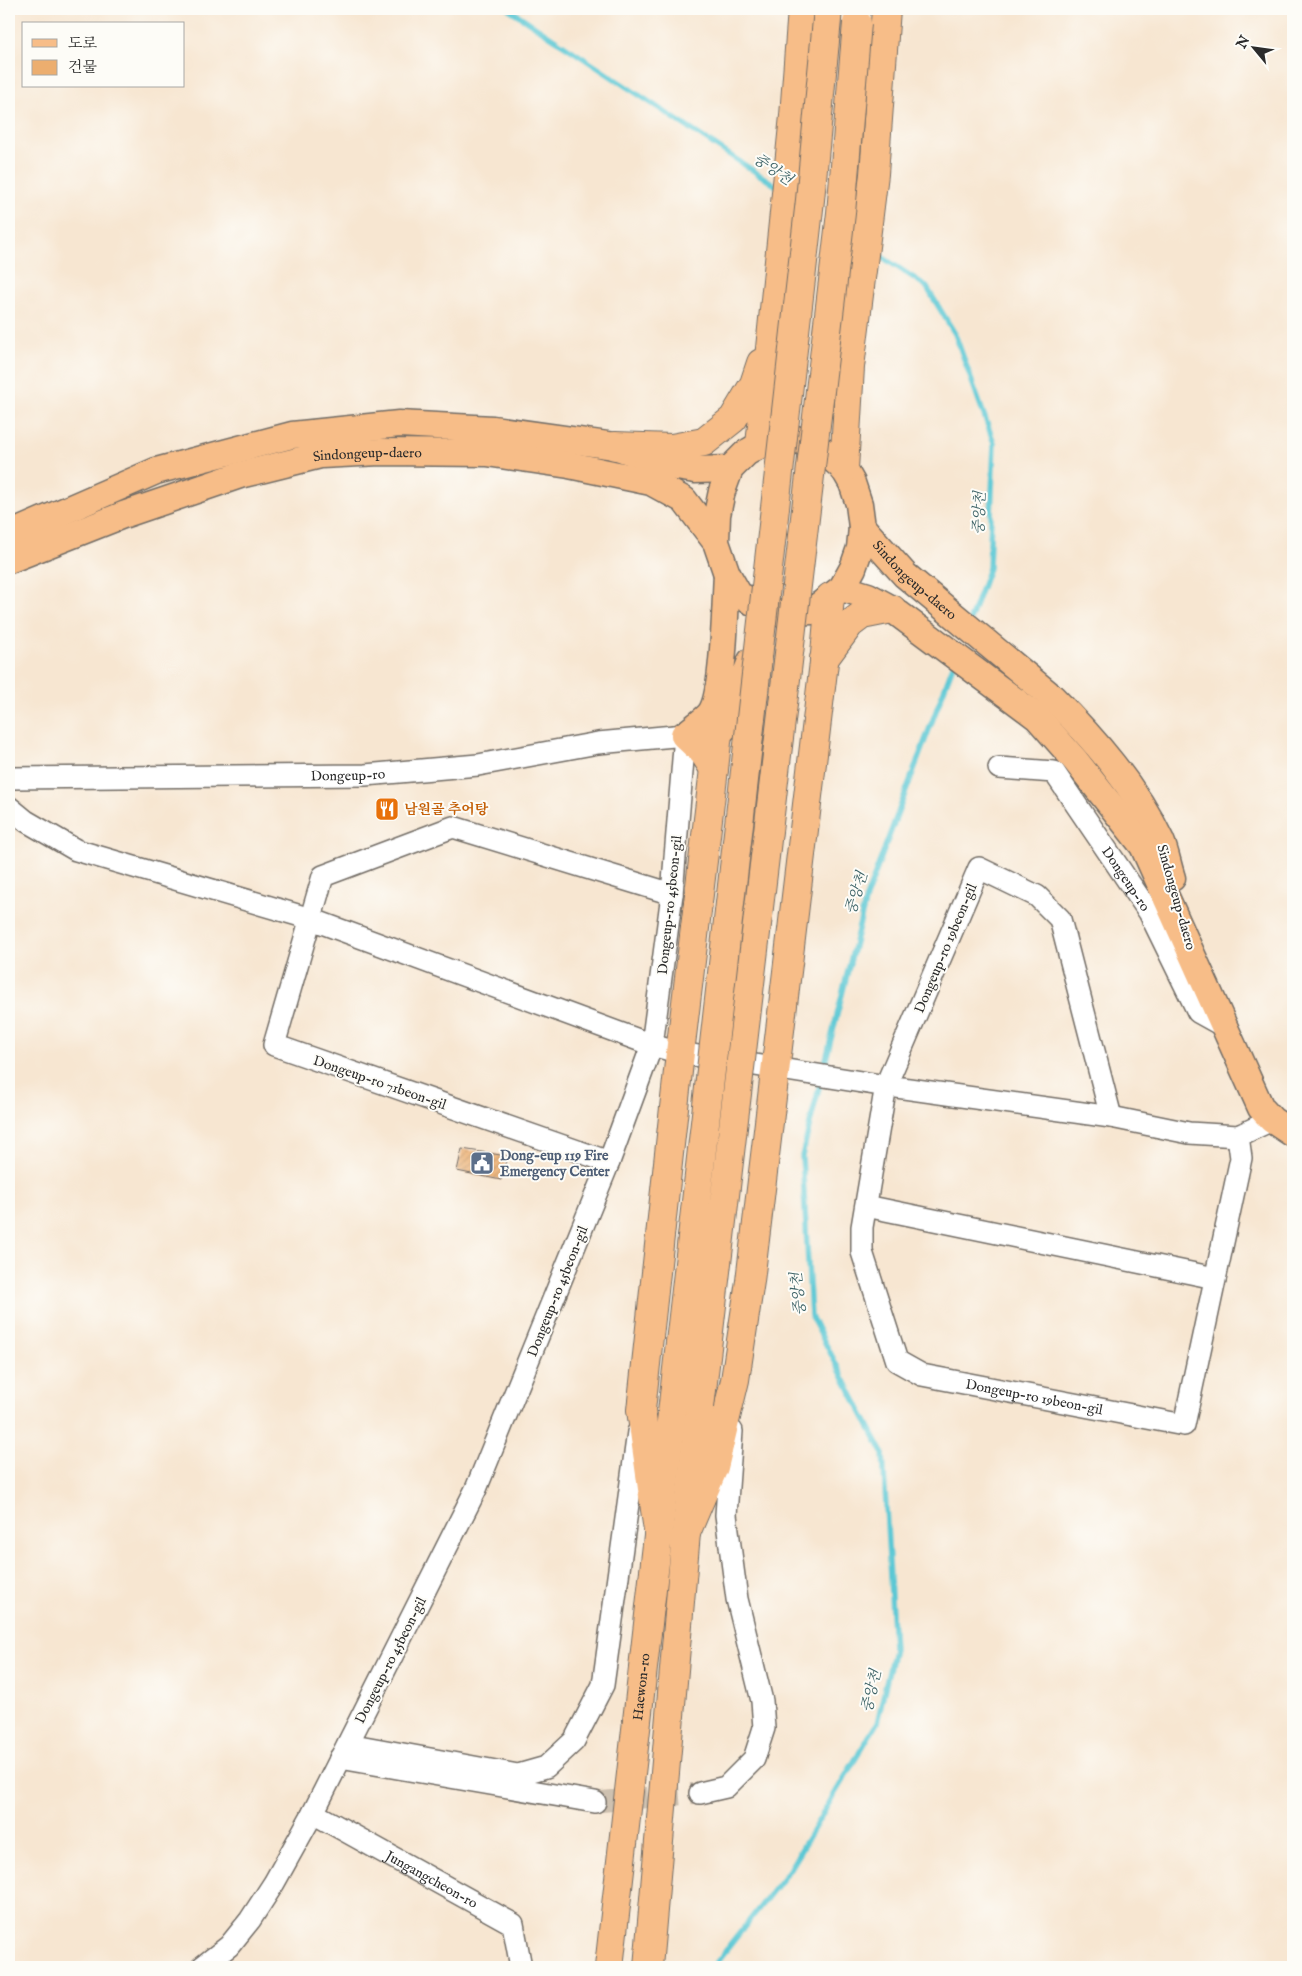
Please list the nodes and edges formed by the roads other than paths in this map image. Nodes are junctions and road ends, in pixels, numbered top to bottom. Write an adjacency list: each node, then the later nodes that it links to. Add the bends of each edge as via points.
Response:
1 (802, 9): 5 (highway)
2 (828, 9): 45 (highway, bridge)
3 (886, 9): 9 (highway, via 874,174 850,367)
4 (857, 16): 45 (highway, bridge, via 841,213)
5 (774, 322): 6 (highway); 7 (highway, via 754,384 733,419 704,442 672,448)
6 (760, 445): 8 (main road); 9 (main road, via 796,439 825,452)
7 (615, 446): 8 (main road, Sindongeup-daero, via 670,466 695,470); 10 (main road, Sindongeup-daero, via 492,429 398,424 292,435 156,471)
8 (730, 469): 15 (main road, via 717,515)
9 (844, 469): 13 (main road, via 859,504)
10 (54, 514): 12 (main road); 14 (main road, Sindongeup-daero)
11 (124, 515): 15 (main road, Sindongeup-daero, via 240,475 322,455 487,453 570,465 651,482 684,500); 16 (main road, Sindongeup-daero); 18 (main road)
12 (9, 524)
13 (862, 527): 19 (main road, via 860,548 853,568); 24 (main road, Sindongeup-daero, via 905,575)
14 (9, 535)
15 (716, 542): 17 (main road)
16 (9, 560)
17 (727, 574): 21 (main road, via 738,595); 23 (main road)
18 (9, 578)
19 (836, 592): 20 (main road, Sindongeup-daero, via 868,596); 21 (main road, via 812,611); 22 (highway)
20 (892, 609): 22 (highway, via 862,615 850,624); 24 (main road, Sindongeup-daero)
21 (774, 613): 25 (main road, via 761,633 726,726)
22 (824, 659): 36 (highway)
23 (718, 689): 25 (highway); 26 (main road, via 710,714)
24 (1044, 707): 33 (main road, Sindongeup-daero, via 1073,718 1128,784 1162,842 1194,956)
25 (718, 734): 26 (main road); 28 (highway)
26 (685, 735): 28 (highway, via 703,752); 29 (street, Dongeup-ro, via 598,744 478,765 365,775); 31 (street, Dongeup-ro 45beon-gil)
27 (999, 768): 33 (street, Dongeup-ro, via 1054,772 1149,912 1198,1012)
28 (714, 770): 35 (highway)
29 (9, 778)
30 (9, 807): 32 (street, via 26,822 76,850)
31 (672, 894): 32 (street, Dongeup-ro 71beon-gil, via 452,827 323,876); 34 (street, Dongeup-ro 45beon-gil)
32 (311, 919): 34 (street); 41 (street, Dongeup-ro 71beon-gil, via 274,1045)
33 (1225, 1027): 39 (main road, via 1261,1108)
34 (652, 1045): 35 (street); 41 (street, Dongeup-ro 45beon-gil)
35 (680, 1053): 36 (street); 46 (highway)
36 (783, 1068): 37 (street); 44 (highway)
37 (880, 1084): 38 (street); 38 (street, Dongeup-ro 19beon-gil, via 979,868 1037,896 1060,919); 42 (street, Dongeup-ro 19beon-gil)
38 (1111, 1117): 40 (street, via 1189,1133)
39 (1282, 1127): 40 (street)
40 (1238, 1136): 43 (street, Dongeup-ro 19beon-gil, via 1241,1158)
41 (609, 1162): 49 (street, Dongeup-ro 45beon-gil, via 476,1488)
42 (866, 1206): 43 (street); 43 (street, Dongeup-ro 19beon-gil, via 862,1252 885,1325 897,1361 922,1376 1184,1425)
43 (1215, 1278)
44 (735, 1380): 47 (highway, via 714,1467); 50 (street, via 726,1515 737,1599 762,1701 764,1728 754,1759 726,1787)
45 (686, 1406): 47 (highway); 48 (highway, Haewon-ro)
46 (641, 1410): 48 (highway); 49 (street, via 603,1685 574,1741 546,1767 518,1775)
47 (686, 1533): 56 (highway)
48 (659, 1538): 53 (highway, Haewon-ro)
49 (344, 1751): 51 (street); 52 (street, Dongeup-ro 45beon-gil)
50 (700, 1793)
51 (595, 1802)
52 (313, 1813): 54 (street, Dongeup-ro 45beon-gil, via 250,1920 229,1946); 55 (street, Jungangcheon-ro, via 513,1924)
53 (610, 1960)
54 (202, 1967)
55 (521, 1967)
56 (648, 1967)

